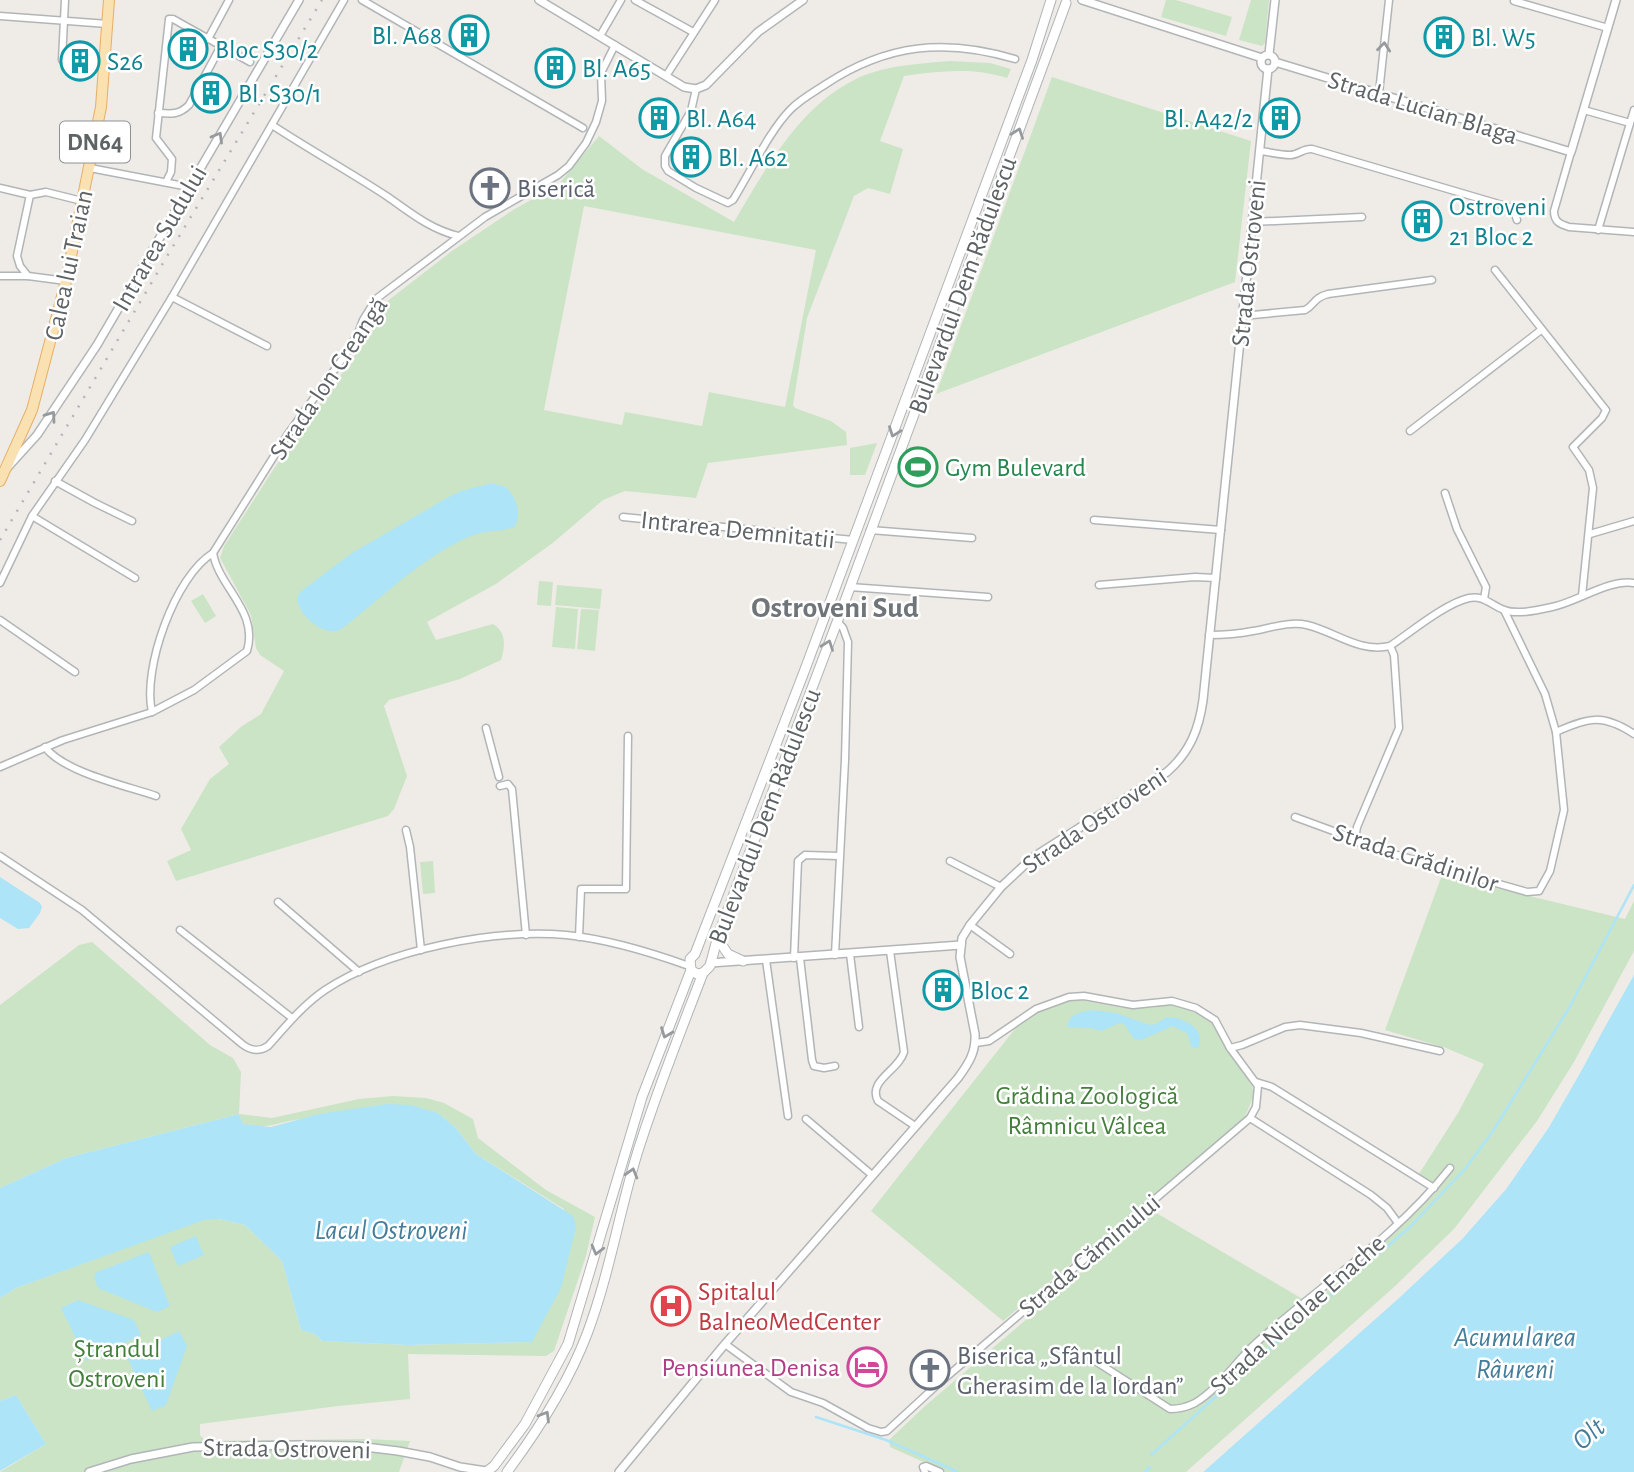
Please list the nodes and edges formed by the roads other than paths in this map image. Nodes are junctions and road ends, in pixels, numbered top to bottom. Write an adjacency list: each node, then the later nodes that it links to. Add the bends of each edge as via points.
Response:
1 (65, 0): 20 (street)
2 (109, 0): 21 (main road, Calea lui Traian / DN64)
3 (229, 0): 25 (street)
4 (299, 0): 47 (street, Intrarea Sudului, one-way to 4)
5 (344, 0): 41 (street)
6 (362, 0): 42 (street)
7 (539, 0): 24 (street)
8 (621, 0): 24 (street)
9 (635, 0): 23 (street)
10 (715, 0): 23 (street)
11 (803, 0): 35 (street, via 773,19 706,85)
12 (1051, 0): 17 (main road); 66 (main road, Bulevardul Dem Rădulescu)
13 (1082, 0): 28 (street)
14 (1275, 0): 28 (street)
15 (1389, 0): 36 (street, one-way to 15)
16 (1616, 0): 22 (street)
17 (1068, 1): 67 (main road, Bulevardul Dem Rădulescu, one-way to 17)
18 (1514, 1): 22 (street)
19 (0, 16): 20 (street)
20 (64, 21): 21 (street); 30 (street)
21 (108, 24): 45 (main road, Calea lui Traian / DN64)
22 (1608, 28): 37 (street)
23 (693, 32): 34 (street)
24 (600, 36): 26 (street)
25 (208, 38): 27 (street); 39 (street, via 169,19)
26 (615, 45): 34 (street); 56 (street, Strada Ion Creangă, via 600,73 602,101 596,122 569,166)
27 (221, 46): 31 (street); 39 (street, via 189,105 174,114)
28 (1266, 56): 32 (street, via 1274,57); 33 (street, via 1261,64)
29 (1015, 59): 35 (street, via 988,51 944,48 896,52 863,62 791,109 728,203 668,171 664,161 691,111)
30 (62, 60)
31 (250, 62)
32 (1275, 62): 33 (street); 36 (street, Strada Lucian Blaga)
33 (1268, 69): 43 (street, Strada Ostroveni)
34 (666, 76): 35 (street)
35 (696, 89)
36 (1379, 93): 44 (street, Strada Lucian Blaga)
37 (1584, 110): 40 (street); 44 (street)
38 (1634, 110): 40 (street)
39 (158, 113): 46 (street, via 156,138 172,159)
40 (1630, 123): 54 (street)
41 (272, 125): 56 (street, via 432,228); 62 (street)
42 (583, 128)
43 (1260, 151): 52 (street, via 1289,155 1312,149 1509,207); 53 (street, Strada Ostroveni)
44 (1571, 152): 54 (street, via 1555,220)
45 (90, 168): 46 (street); 50 (main road, Calea lui Traian / DN64)
46 (166, 182): 47 (street)
47 (189, 187): 69 (street, Intrarea Sudului, one-way to 47, via 67,392)
48 (0, 188): 49 (street)
49 (30, 195): 50 (street, via 42,192); 59 (street, via 17,256)
50 (82, 201): 61 (main road, Calea lui Traian / DN64)
51 (1362, 217): 53 (street)
52 (1517, 220)
53 (1252, 222): 63 (street, Strada Ostroveni)
54 (1598, 230): 55 (street)
55 (1634, 232)
56 (458, 236): 83 (street, Strada Ion Creangă, via 376,299 344,358 288,434)
57 (1495, 270): 64 (street)
58 (0, 276): 59 (street)
59 (28, 276): 61 (street)
60 (1432, 280): 63 (street, via 1328,294 1305,310)
61 (66, 281): 69 (main road, Calea lui Traian / DN64, via 37,395)
62 (172, 297): 65 (street); 71 (street)
63 (1242, 317): 79 (street, Strada Ostroveni)
64 (1541, 330): 68 (street); 80 (street, via 1605,410 1573,447 1593,483)
65 (267, 346)
66 (902, 411): 67 (main road); 82 (main road, Bulevardul Dem Rădulescu, one-way to 82)
67 (914, 415): 78 (main road, Bulevardul Dem Rădulescu)
68 (1410, 431)
69 (7, 468): 70 (main road, Calea lui Traian / DN64)
70 (0, 481)
71 (55, 481): 73 (street); 76 (street)
72 (1445, 493): 92 (street, via 1486,587)
73 (32, 516): 84 (street); 86 (street)
74 (623, 517): 82 (street, Intrarea Demnitatii)
75 (1094, 520): 79 (street)
76 (132, 521)
77 (1634, 521): 80 (street)
78 (870, 530): 81 (street); 89 (main road, Bulevardul Dem Rădulescu)
79 (1221, 530): 85 (street, Strada Ostroveni)
80 (1590, 534): 90 (street)
81 (972, 538)
82 (853, 540): 131 (main road, Bulevardul Dem Rădulescu)
83 (213, 553): 99 (street, Strada Ion Creangă, via 195,568 164,627 150,692); 99 (street, via 244,612 247,651 194,690)
84 (135, 578)
85 (1216, 578): 88 (street); 96 (street, Strada Ostroveni)
86 (0, 583)
87 (1634, 583): 90 (street)
88 (1098, 585)
89 (850, 587): 91 (street); 95 (main road, Bulevardul Dem Rădulescu)
90 (1582, 596): 93 (street, via 1554,607)
91 (988, 597)
92 (1484, 599): 93 (street); 97 (street, via 1470,598 1450,606)
93 (1504, 610): 101 (street, via 1545,694)
94 (0, 620): 98 (street)
95 (837, 621): 113 (street, via 848,642); 121 (main road, Bulevardul Dem Rădulescu, one-way to 95)
96 (1209, 635): 97 (street, via 1298,624 1363,646); 115 (street, Strada Ostroveni, via 1201,713 1181,759 1032,858)
97 (1390, 646): 111 (street, via 1399,729)
98 (75, 672)
99 (152, 712): 104 (street)
100 (486, 728): 106 (street)
101 (1556, 732): 102 (street, via 1598,719); 111 (street, Strada Grădinilor, via 1564,810 1553,861 1539,891 1362,845)
102 (1634, 734)
103 (628, 736): 120 (street, via 626,889 581,889)
104 (45, 747): 105 (street); 108 (street, via 74,767)
105 (0, 767)
106 (499, 777)
107 (500, 786): 119 (street, via 508,784 512,789)
108 (156, 796)
109 (1295, 817): 111 (street, Strada Grădinilor)
110 (406, 830): 123 (street)
111 (1355, 839)
112 (0, 856): 135 (street, via 82,910 247,1048 263,1049)
113 (839, 856): 127 (street); 128 (street, via 805,855 798,861)
114 (950, 861): 115 (street)
115 (1001, 887): 117 (street, Strada Ostroveni)
116 (278, 902): 133 (street)
117 (970, 925): 122 (street, Strada Ostroveni); 126 (street)
118 (180, 930): 135 (street)
119 (526, 935): 120 (street); 123 (street)
120 (579, 937): 131 (street)
121 (717, 939): 130 (main road, via 728,954); 132 (main road, Bulevardul Dem Rădulescu)
122 (961, 945): 124 (street); 137 (street, Strada Ostroveni, via 960,967)
123 (421, 950): 133 (street)
124 (890, 951): 125 (street); 145 (street, via 904,1052 876,1086 875,1095)
125 (850, 954): 127 (street); 136 (street)
126 (1010, 954)
127 (835, 955): 128 (street)
128 (797, 958): 129 (street); 140 (street, via 814,1066)
129 (766, 960): 130 (street); 142 (street)
130 (743, 961): 132 (street)
131 (692, 962): 132 (main road, Bulevardul Dem Rădulescu, via 702,954); 134 (main road, Bulevardul Dem Rădulescu, via 697,974); 153 (main road, Bulevardul Dem Rădulescu, one-way to 153, via 642,1097 568,1344 536,1406)
132 (710, 962): 134 (main road, Bulevardul Dem Rădulescu)
133 (359, 972): 135 (street, via 326,990)
134 (703, 973): 156 (main road, Bulevardul Dem Rădulescu, one-way to 134, via 548,1413 585,1339 640,1145)
135 (292, 1018)
136 (859, 1027)
137 (976, 1043): 138 (street, via 989,1041 1044,1005 1084,996 1133,1005 1165,1001 1189,1006 1215,1020); 145 (street, via 964,1069)
138 (1230, 1048): 139 (street, via 1300,1025); 141 (street)
139 (1440, 1051)
140 (835, 1066)
141 (1257, 1084): 143 (street, via 1256,1107); 148 (street, via 1272,1087)
142 (788, 1116)
143 (1250, 1118): 149 (street, via 1371,1195); 150 (street, Strada Căminului, via 887,1431 868,1428 823,1403 791,1392)
144 (806, 1119): 147 (street)
145 (915, 1126): 147 (street)
146 (1450, 1168): 148 (street, Strada Nicolae Enache)
147 (872, 1175): 150 (street)
148 (1434, 1188): 149 (street, Strada Nicolae Enache)
149 (1398, 1223): 151 (street, Strada Nicolae Enache, via 1255,1344 1194,1404 1170,1409)
150 (725, 1344): 157 (street)
151 (1092, 1359)
152 (460, 1467): 153 (street, Strada Ostroveni); 154 (street, Strada Ostroveni, via 430,1457 358,1446 206,1445); 155 (street)
153 (489, 1470): 156 (main road, Bulevardul Dem Rădulescu, via 500,1467)
154 (89, 1472)
155 (472, 1472)
156 (506, 1472)
157 (619, 1472)
158 (925, 1472): 159 (street, via 926,1466)
159 (940, 1472)

